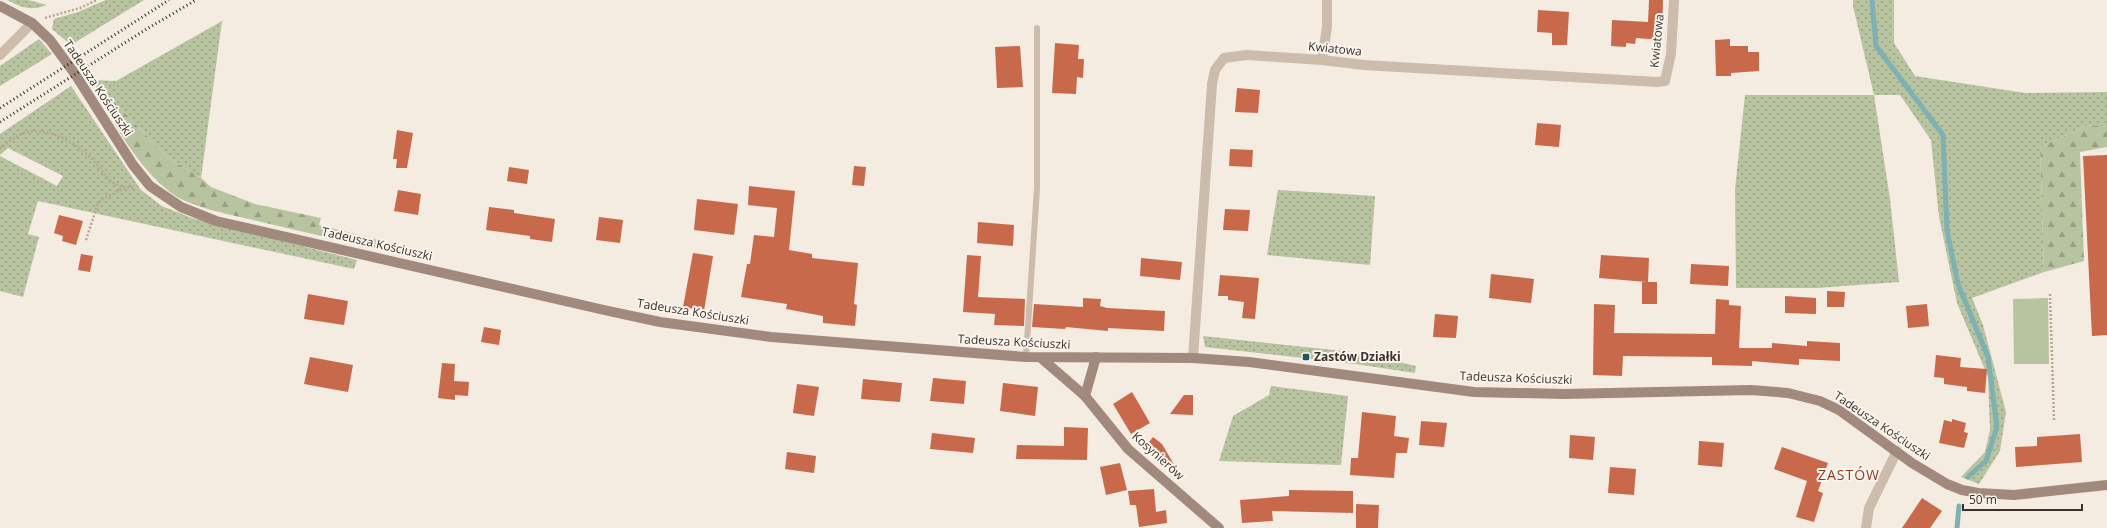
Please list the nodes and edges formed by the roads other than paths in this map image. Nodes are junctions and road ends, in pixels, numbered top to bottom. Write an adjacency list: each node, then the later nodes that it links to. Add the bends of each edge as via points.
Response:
1 (1327, 0): 7 (street, via 1327,27)
2 (1674, 0): 7 (street, Kwiatowa, via 1671,54 1665,81 1651,83 1572,79)
3 (0, 6): 4 (street, Tadeusza Kościuszki)
4 (32, 22): 6 (street); 8 (street, Tadeusza Kościuszki, via 64,59 133,165 150,186 180,207 216,221 660,322 771,337)
5 (1037, 28): 8 (lane, via 1038,188)
6 (0, 55)
7 (1322, 60): 11 (street, Kwiatowa, via 1236,55 1224,58 1215,70 1211,92)
8 (1026, 357): 9 (street, Tadeusza Kościuszki)
9 (1040, 358): 10 (street, Tadeusza Kościuszki); 12 (street, Kosynierów)
10 (1096, 358): 11 (street, Tadeusza Kościuszki); 12 (street)
11 (1193, 358): 13 (street, Tadeusza Kościuszki, via 1303,368 1474,392 1564,394 1751,390 1788,393 1820,401 1838,410)
12 (1085, 396): 15 (street, Kosynierów, via 1128,449)
13 (1897, 451): 14 (street, Tadeusza Kościuszki, via 1947,484 1978,493 2014,495); 16 (street, via 1869,508)
14 (2107, 485)
15 (1219, 528)
16 (1866, 528)

